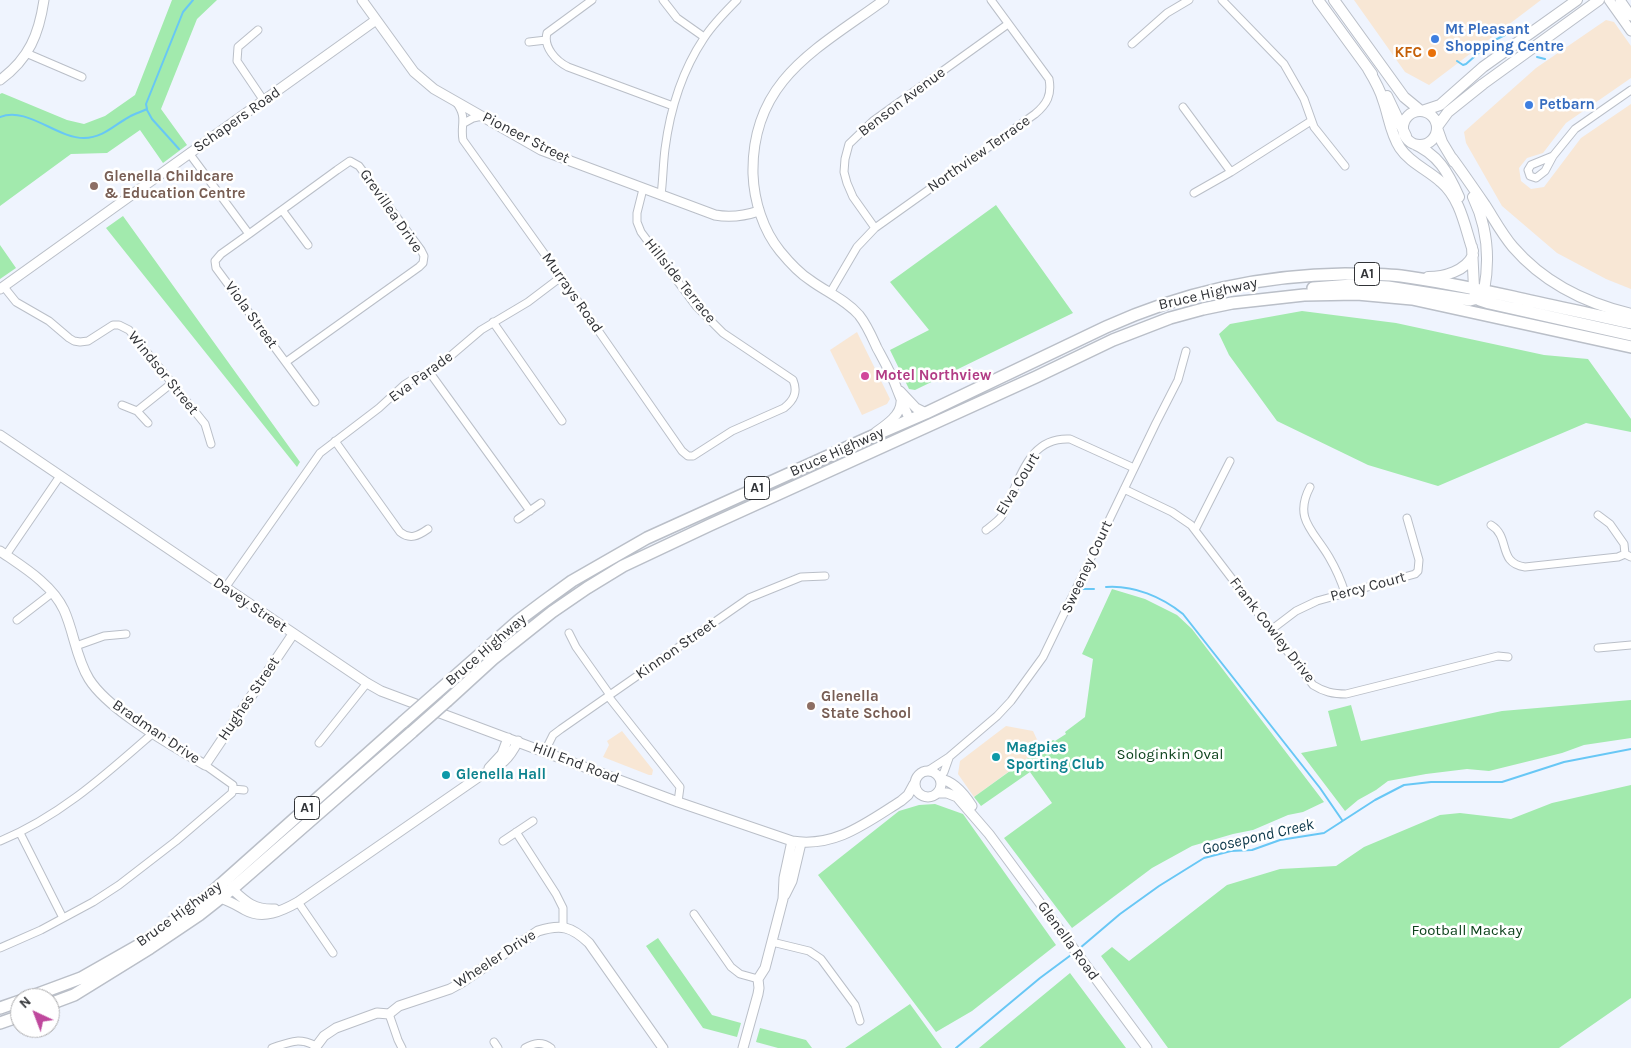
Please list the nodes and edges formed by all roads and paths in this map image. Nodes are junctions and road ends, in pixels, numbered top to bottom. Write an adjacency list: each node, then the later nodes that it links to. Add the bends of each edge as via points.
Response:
1 (44, 0): 25 (street, via 36,36)
2 (362, 0): 17 (street, Pioneer Street)
3 (592, 0): 22 (street, via 549,31)
4 (663, 0): 21 (street, via 676,18)
5 (737, 0): 21 (street)
6 (884, 0): 49 (street, via 805,57 772,94 756,133 753,154 753,181)
7 (991, 0): 18 (street, Northview Terrace)
8 (1189, 0): 24 (street, via 1167,13)
9 (1222, 0): 36 (street, via 1284,64 1304,99)
10 (1318, 0): 26 (main road)
11 (1334, 0): 34 (main road, via 1404,97)
12 (1577, 0): 34 (main road, via 1484,67 1440,105)
13 (1599, 0): 38 (main road, via 1483,84 1448,112)
14 (1609, 0): 20 (street)
15 (1620, 0): 16 (street)
16 (1631, 16)
17 (376, 20): 30 (street, Schapers Road); 31 (street, Pioneer Street, via 414,72)
18 (1008, 24): 50 (street, Benson Avenue, via 872,121 849,144 844,172 847,183); 50 (street, Northview Terrace, via 1049,79 1048,101 1035,114)
19 (258, 30): 30 (street, via 238,47 237,61)
20 (1631, 32)
21 (704, 37): 32 (street, via 681,81)
22 (546, 40): 23 (street); 32 (street, via 553,54 565,65)
23 (529, 42)
24 (1132, 44)
25 (26, 54): 27 (street); 28 (street)
26 (1368, 69): 39 (main road, via 1387,96); 53 (main road, via 1383,100 1398,145 1411,160 1450,191)
27 (82, 77)
28 (0, 80)
29 (1631, 90): 41 (street, via 1575,129)
30 (264, 101): 40 (street, Schapers Road)
31 (456, 102): 35 (street, Pioneer Street); 37 (street, Murrays Road)
32 (673, 106): 47 (street)
33 (1183, 107): 44 (street)
34 (1421, 111): 38 (main road, via 1432,116); 39 (main road, via 1411,114 1405,121 1403,127)
35 (482, 116): 37 (street); 45 (street, Pioneer Street, via 541,150)
36 (1311, 120): 43 (street); 44 (street)
37 (464, 123): 55 (street, Murrays Road, via 462,140)
38 (1437, 128): 39 (main road, via 1427,143); 42 (main road)
39 (1409, 140): 53 (main road, via 1432,154 1452,182 1465,210)
40 (189, 153): 51 (street); 56 (street, Schapers Road)
41 (1553, 156)
42 (1452, 158): 57 (main road, via 1475,200 1484,228 1488,257); 60 (main road, via 1507,239 1536,270 1577,296)
43 (1345, 166)
44 (1231, 172): 46 (street)
45 (643, 189): 47 (street, Pioneer Street); 83 (street, Hillside Terrace, via 637,222 664,264 710,321 793,380 796,387 795,396 784,408 732,431)
46 (1194, 194)
47 (661, 195): 49 (street, Pioneer Street, via 725,217)
48 (282, 210): 51 (street, Grevillea Drive); 52 (street); 66 (street, Grevillea Drive, via 350,161 359,166 424,256 419,267)
49 (759, 210): 58 (street, via 784,255 809,280)
50 (875, 228): 58 (street, Northview Terrace, via 857,247)
51 (249, 234): 66 (street, Viola Street, via 218,257 216,268)
52 (308, 245)
53 (1473, 253): 54 (main road, via 1464,266 1445,275); 57 (main road)
54 (1400, 276): 57 (highway, Bruce Highway / A1); 75 (highway, Bruce Highway / A1, via 1339,274 1291,277 1186,296 1131,316)
55 (561, 277): 61 (street, Eva Parade, via 528,302); 83 (street, Murrays Road, via 682,450)
56 (2, 288): 69 (street, Windsor Street, via 16,302 74,341 88,341 113,325 125,327)
57 (1479, 292): 59 (highway, via 1466,300 1398,288 1337,285 1264,294); 62 (highway, Bruce Highway / A1); 63 (highway, via 1488,303)
58 (830, 293): 70 (street, via 858,314)
59 (1218, 305): 64 (highway, Bruce Highway / A1, via 1323,294 1391,296); 68 (highway, Bruce Highway / A1, via 1132,332)
60 (1631, 314)
61 (493, 322): 67 (street, Eva Parade); 77 (street)
62 (1631, 323)
63 (1631, 335)
64 (1631, 347)
65 (1186, 351): 85 (street, Sweeney Court, via 1178,380)
66 (286, 362): 71 (street, Viola Street)
67 (430, 373): 81 (street, Eva Parade, via 404,385); 90 (street)
68 (1036, 377): 76 (highway, via 1002,387 922,424); 140 (highway, Bruce Highway / A1, bridge, via 623,566 587,588 493,659)
69 (172, 383): 74 (street); 82 (street, Windsor Street, via 205,424)
70 (898, 389): 72 (street); 75 (street, via 916,408)
71 (315, 402)
72 (901, 402): 76 (street); 80 (street, via 895,416)
73 (122, 405): 74 (street)
74 (137, 411): 78 (street)
75 (926, 413): 76 (highway, Bruce Highway / A1)
76 (910, 420): 80 (highway, Bruce Highway / A1)
77 (562, 422)
78 (148, 423)
79 (0, 435): 86 (street, Davey Street)
80 (868, 438): 141 (highway, Bruce Highway / A1, bridge, via 647,538 572,581 519,620 402,722)
81 (335, 441): 95 (street, via 400,532 410,537); 101 (street, Eva Parade, via 310,466)
82 (211, 444)
83 (693, 456)
84 (1230, 461): 97 (street)
85 (1134, 468): 88 (street, Sweeney Court); 96 (street, Elva Court, via 1070,439 1051,441 1028,461 1001,516)
86 (60, 476): 98 (street); 101 (street, Davey Street)
87 (1310, 487): 103 (street, via 1303,512 1338,572)
88 (1124, 489): 97 (street, Frank Cowley Drive, via 1180,516); 120 (street, Sweeney Court, via 1043,657 997,716)
89 (541, 503): 90 (street)
90 (530, 511): 93 (street)
91 (1598, 515): 99 (street, via 1610,524)
92 (1407, 518): 103 (street, Percy Court, via 1421,572)
93 (518, 519)
94 (1491, 525): 99 (street, via 1497,529 1512,564 1517,566)
95 (428, 529)
96 (986, 530)
97 (1195, 530): 105 (street, Frank Cowley Drive)
98 (3, 553): 102 (street, Bradman Drive)
99 (1628, 556)
100 (825, 576): 114 (street, Kinnon Street, via 801,577 749,598)
101 (226, 588): 108 (street, Davey Street)
102 (52, 593): 104 (street); 110 (street, Bradman Drive, via 64,610)
103 (1345, 593): 105 (street, Percy Court, via 1307,605)
104 (17, 620)
105 (1271, 630): 112 (street, Frank Cowley Drive, via 1313,685 1336,694 1352,693 1498,656)
106 (569, 633): 114 (street)
107 (126, 634): 110 (street, via 104,636)
108 (293, 634): 113 (street, Davey Street); 121 (street, Hughes Street)
109 (1631, 645): 111 (street)
110 (76, 646): 115 (street, Bradman Drive, via 89,680 101,694)
111 (1598, 648)
112 (1508, 658)
113 (367, 683): 116 (street, Davey Street); 118 (street)
114 (609, 695): 119 (street, Kinnon Street, via 553,735); 130 (street, via 680,787)
115 (153, 733): 121 (street, Bradman Drive); 134 (street, via 73,801)
116 (508, 738): 117 (street, Davey Street); 123 (street, via 502,754)
117 (518, 741): 119 (street, Hill End Road); 123 (street, Hill End Road, via 503,763)
118 (319, 743)
119 (545, 751): 130 (street, Hill End Road)
120 (950, 757): 122 (street, Sweeney Court); 124 (street, Sweeney Court)
121 (205, 765): 126 (street, Bradman Drive, via 230,782)
122 (928, 770): 124 (street, via 935,772); 125 (street, via 916,776)
123 (480, 776): 143 (street, Hill End Road)
124 (940, 779): 128 (street); 135 (street, Glenella Road, via 946,780 966,797)
125 (914, 784): 129 (street); 131 (street, Hill End Road)
126 (234, 789): 127 (street); 146 (street, via 218,806 146,864 93,902)
127 (244, 790)
128 (937, 793): 129 (street); 135 (street, Glenella Road, via 957,797)
129 (924, 797): 131 (street, Hill End Road)
130 (678, 802): 137 (street, Hill End Road)
131 (901, 802): 139 (street, Hill End Road, via 847,834)
132 (532, 821): 133 (street)
133 (516, 832): 136 (street); 147 (street, via 563,908)
134 (20, 833): 138 (street); 146 (street)
135 (989, 834): 163 (street, Glenella Road)
136 (503, 841)
137 (792, 841): 139 (street, Hill End Road); 142 (street)
138 (0, 842)
139 (802, 842): 142 (street, via 792,880)
140 (232, 889): 141 (highway); 144 (street, Hill End Road, via 255,906 268,909)
141 (215, 896): 144 (street, Hill End Road, via 260,915); 152 (highway, Bruce Highway / A1, via 90,973); 153 (highway, Bruce Highway / A1, via 182,928 74,995)
142 (782, 899): 148 (street)
143 (298, 902): 144 (street, Hill End Road); 150 (street)
144 (288, 907)
145 (694, 914): 151 (street, via 731,967 740,974)
146 (63, 918): 149 (street)
147 (563, 926): 154 (street, Wheeler Drive, via 538,931 461,983 399,1006); 161 (street, via 580,934 589,943)
148 (772, 942): 151 (street, via 765,968); 155 (street, via 809,951 821,959 855,1005)
149 (0, 948)
150 (333, 953)
151 (758, 979): 162 (street, via 758,994)
152 (54, 988)
153 (60, 1000)
154 (389, 1014): 156 (street, Wheeler Drive, via 377,1013 336,1028); 158 (street)
155 (860, 1021)
156 (315, 1047): 157 (street, via 294,1040)
157 (272, 1048)
158 (402, 1048)
159 (525, 1048): 160 (street, via 536,1042)
160 (551, 1048)
161 (663, 1048)
162 (743, 1048)
163 (1147, 1048)

